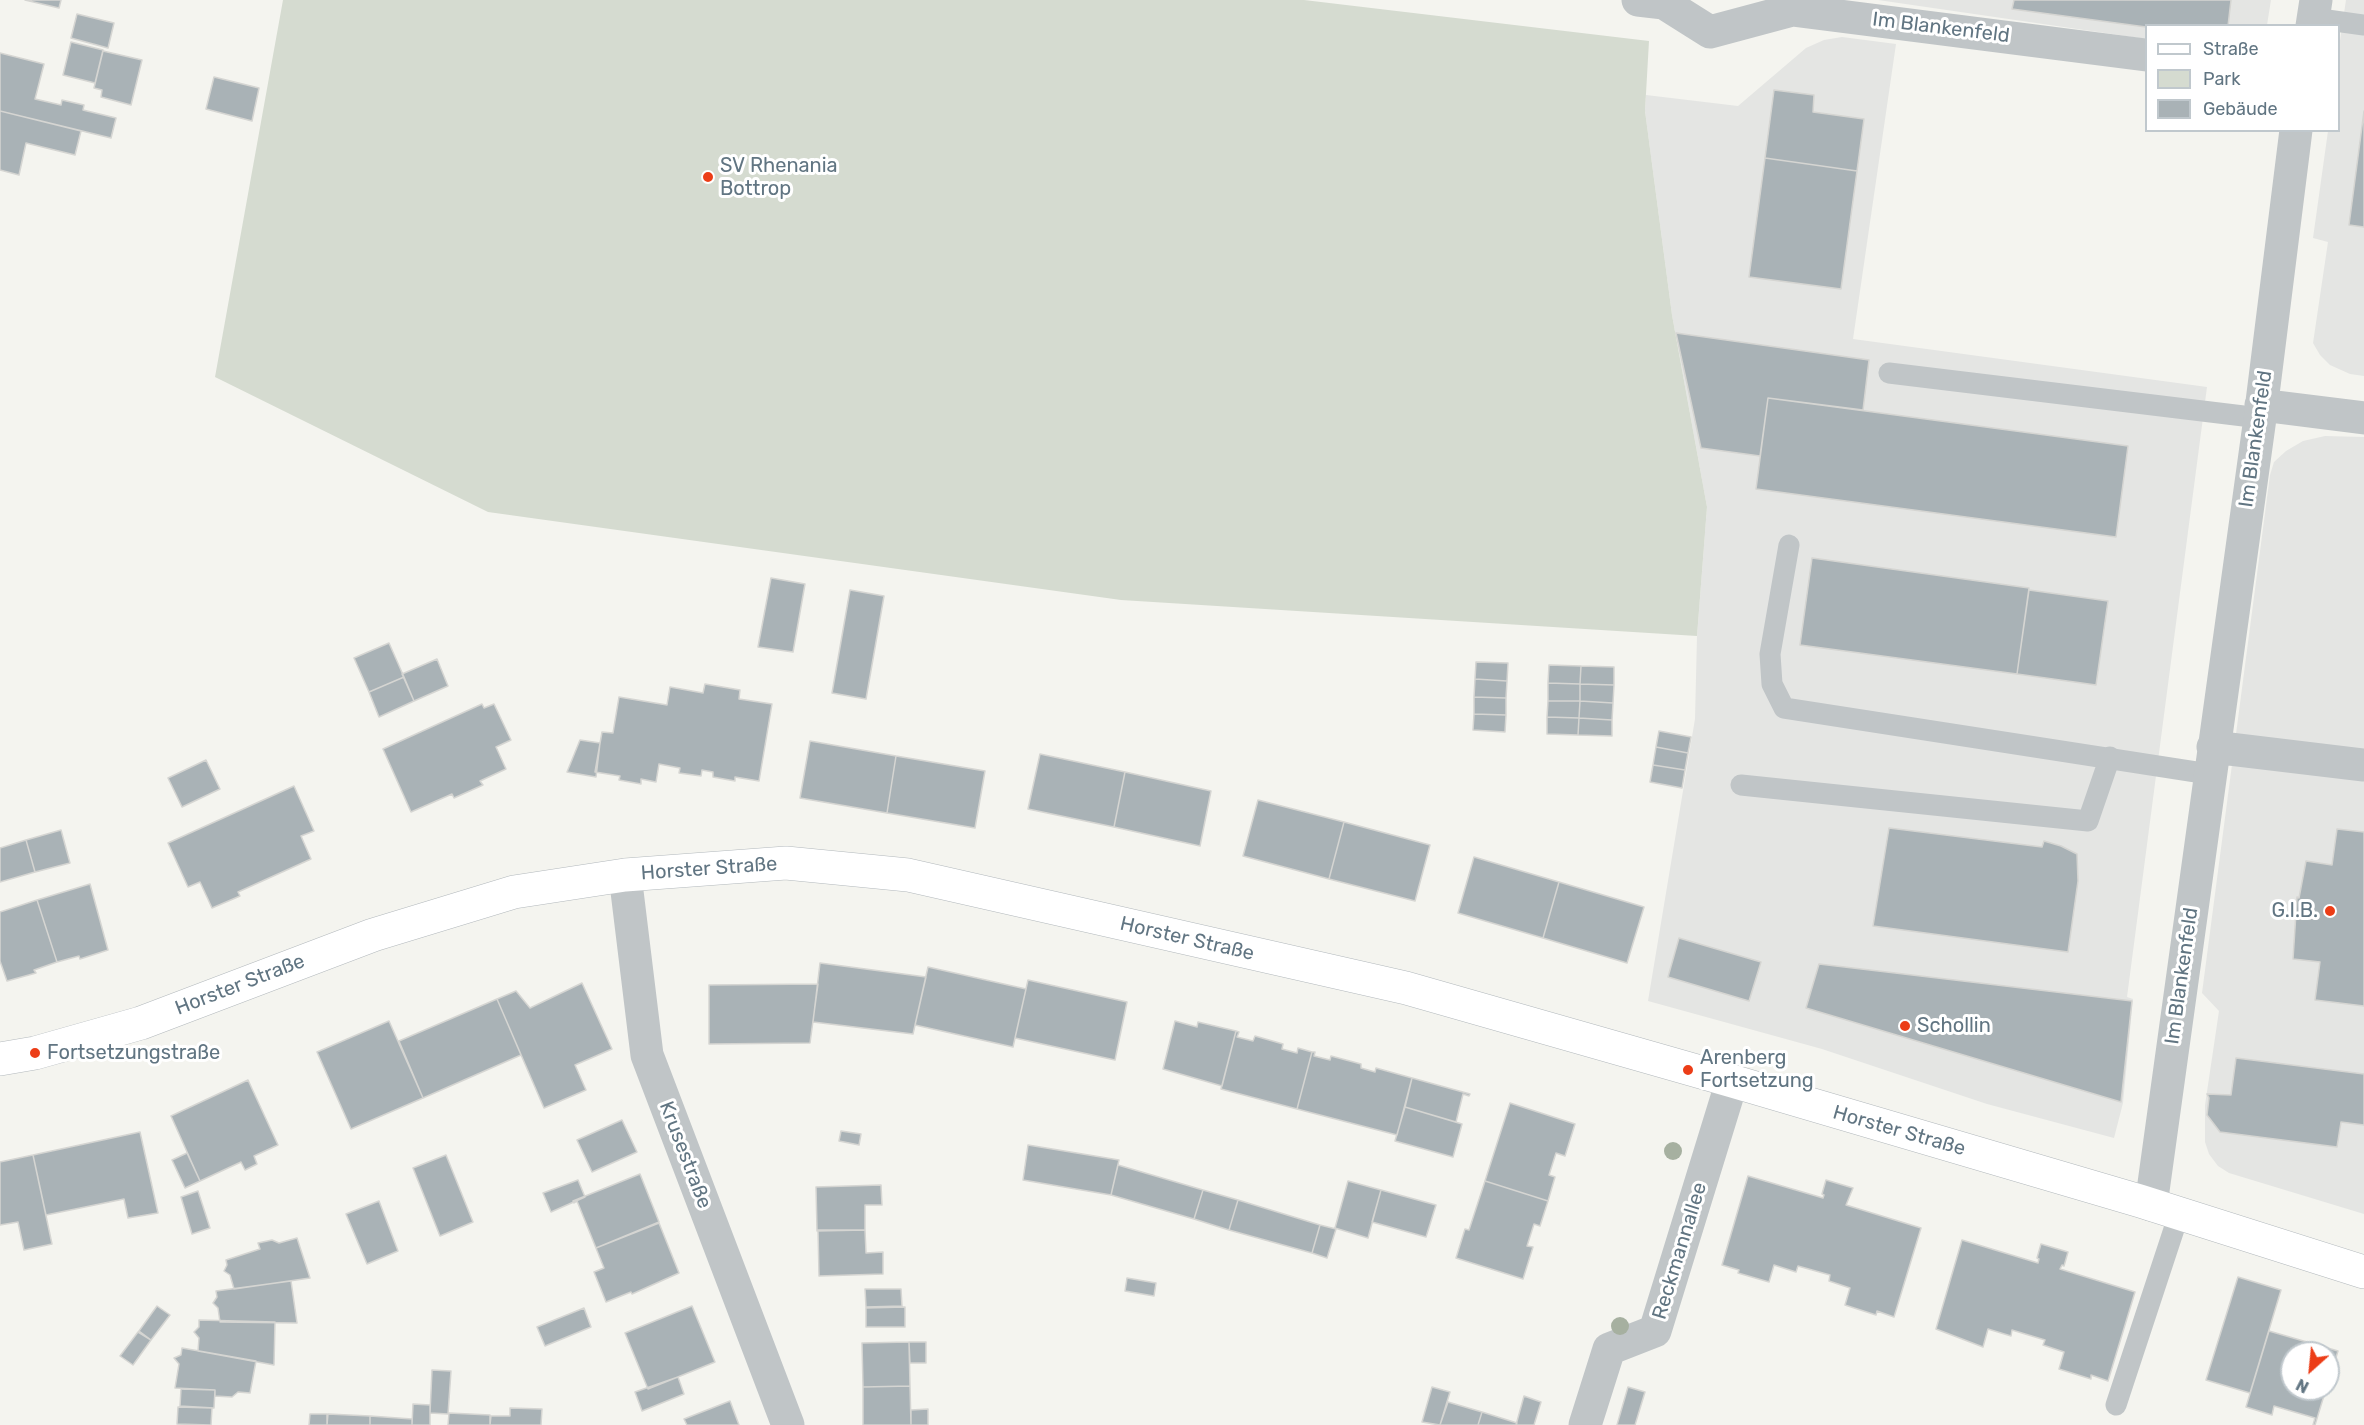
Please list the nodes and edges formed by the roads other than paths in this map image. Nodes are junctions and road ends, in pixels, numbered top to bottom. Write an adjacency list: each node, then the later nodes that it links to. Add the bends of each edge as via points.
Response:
1 (1655, 1): 4 (street, Im Blankenfeld, via 1710,32 1792,10)
2 (2314, 15): 3 (lane)
3 (2364, 25)
4 (2145, 55)
5 (2296, 132): 7 (street, Im Blankenfeld)
6 (1889, 373): 7 (lane)
7 (2260, 412): 8 (street); 11 (street, Im Blankenfeld)
8 (2364, 418)
9 (1790, 545): 10 (lane, via 1770,654 1772,684 1784,708)
10 (2110, 758): 11 (lane); 13 (lane, via 2088,821)
11 (2211, 760): 12 (street); 17 (street, Im Blankenfeld)
12 (2364, 765)
13 (1741, 785)
14 (625, 875): 15 (main road, Horster Straße, via 514,892 373,935 141,1023); 16 (main road, Horster Straße, via 786,863 908,875 1406,988); 20 (street, Krusestraße, via 647,1055)
15 (0, 1059)
16 (1732, 1081): 17 (main road, Horster Straße); 21 (street, Reckmannallee, via 1655,1331 1609,1348)
17 (2165, 1210): 18 (main road, Horster Straße); 19 (lane)
18 (2364, 1272)
19 (2116, 1405)
20 (788, 1425)
21 (1585, 1425)

